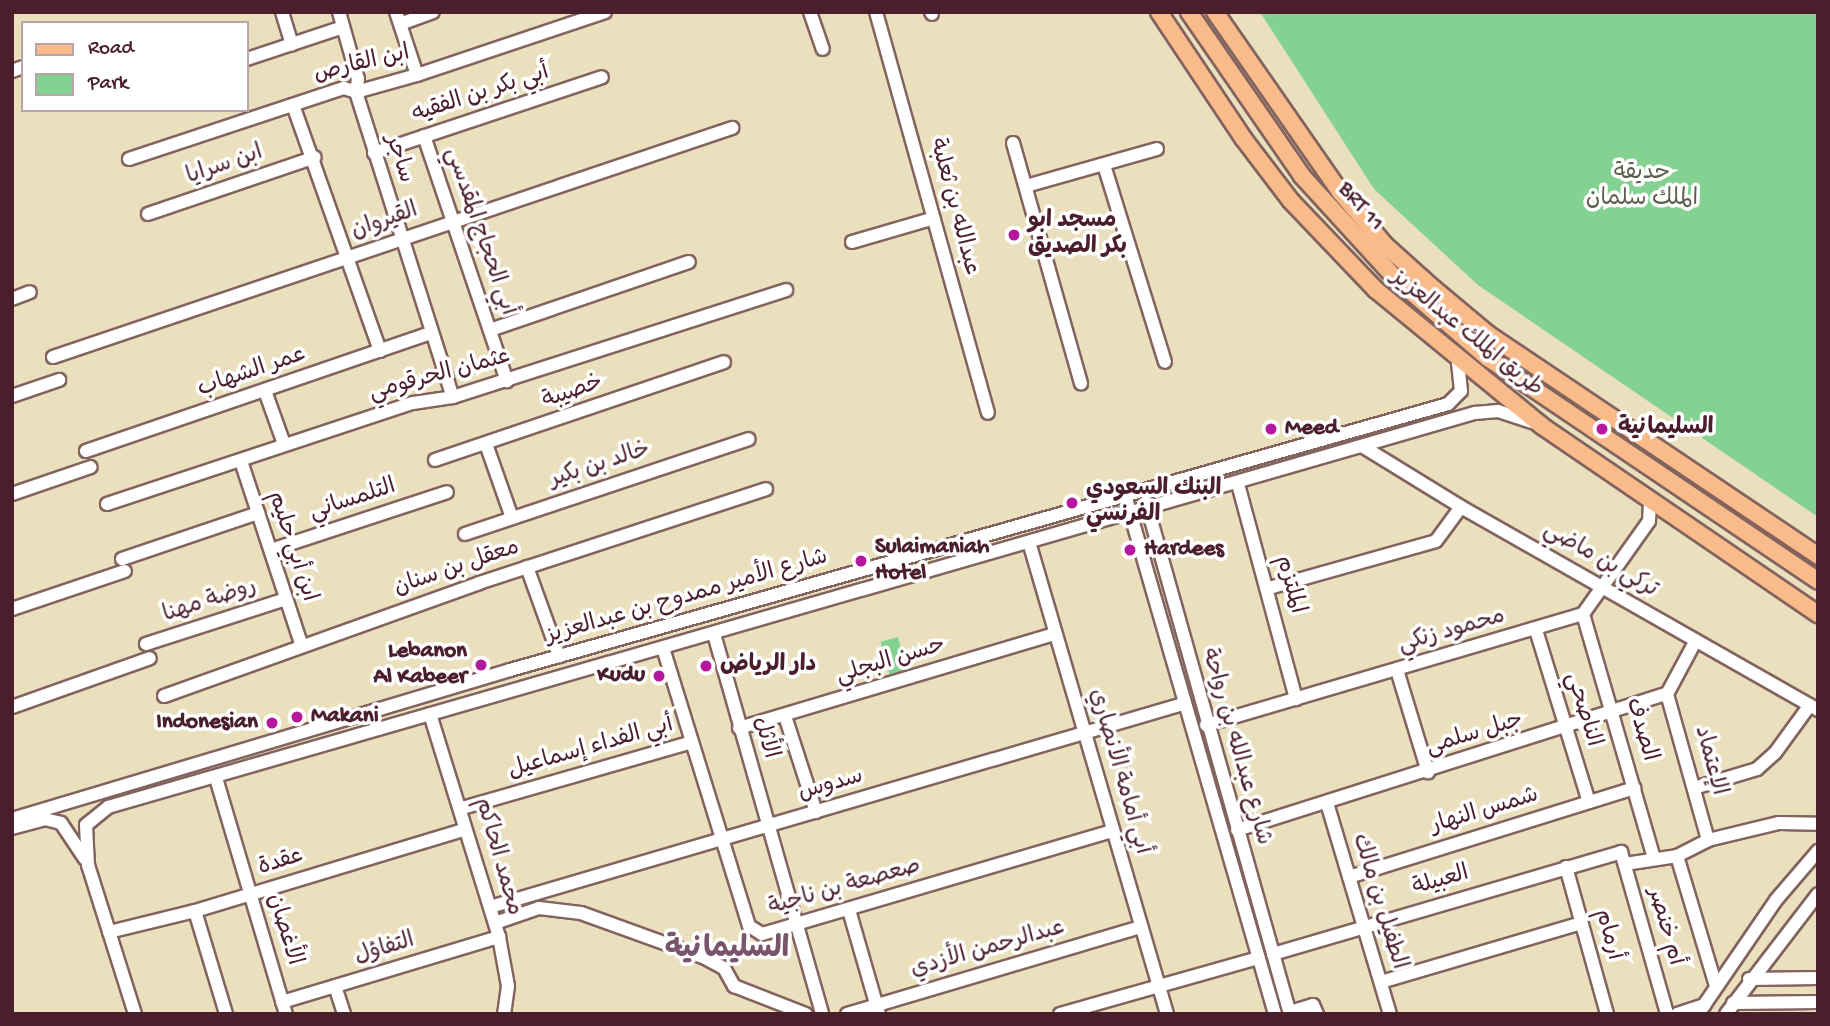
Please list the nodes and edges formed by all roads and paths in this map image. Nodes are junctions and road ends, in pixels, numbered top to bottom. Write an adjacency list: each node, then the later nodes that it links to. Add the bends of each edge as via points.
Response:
1 (282, 12): 12 (street)
2 (339, 12): 11 (street, ساجر)
3 (433, 12): 10 (street)
4 (605, 12): 15 (street, ابن القارص)
5 (810, 12): 13 (street)
6 (876, 12): 29 (street, عبدالله بن ثعلبة)
7 (1159, 12): 42 (main road, طريق الملك عبدالعزيز, via 1242,138 1290,201 1340,257)
8 (1189, 12): 79 (main road, BRT 11, via 1302,176 1396,279 1488,358)
9 (1214, 12): 77 (main road, طريق الملك عبدالعزيز, via 1340,192 1386,246 1488,334)
10 (398, 18): 15 (street)
11 (343, 27): 12 (street); 17 (street, ساجر, via 358,79)
12 (292, 44): 14 (street)
13 (823, 50)
14 (248, 59)
15 (417, 75): 17 (street, ابن القارص)
16 (602, 77): 20 (street, أبي بكر بن الفقيه)
17 (356, 92): 18 (street, ابن القارص, via 344,88); 23 (street, ساجر)
18 (293, 104): 24 (street); 25 (street, ابن القارص)
19 (732, 128): 30 (street, القيروان)
20 (424, 136): 23 (street, أبي بكر بن الفقيه); 30 (street, أبي الحجاج المقدسي)
21 (1013, 143): 27 (street)
22 (1157, 149): 26 (street)
23 (374, 153): 31 (street, ساجر)
24 (315, 157): 28 (street, ابن سرايا); 33 (street)
25 (129, 159)
26 (1104, 165): 27 (street); 44 (street)
27 (1026, 186): 47 (street)
28 (148, 214)
29 (934, 218): 32 (street); 51 (street, عبدالله بن ثعلبة)
30 (453, 222): 31 (street, القيروان); 38 (street, أبي الحجاج المقدسي)
31 (400, 239): 33 (street, القيروان); 39 (street, ساجر)
32 (852, 242)
33 (348, 257): 40 (street); 41 (street, القيروان)
34 (689, 262): 38 (street)
35 (786, 290): 46 (street, عثمان الحرقومي)
36 (30, 292): 37 (street)
37 (12, 299)
38 (489, 330): 46 (street, أبي الحجاج المقدسي)
39 (431, 333): 40 (street, عمر الشهاب); 50 (street, ساجر)
40 (380, 351): 48 (street, عمر الشهاب)
41 (52, 357)
42 (1458, 360): 52 (main road, طريق الملك عبدالعزيز); 63 (street, شارع الأمير ممدوح بن عبدالعزيز, via 1461,391 1448,404)
43 (724, 362): 55 (street, خصيبة)
44 (1165, 362)
45 (59, 380): 49 (street)
46 (507, 381): 50 (street, عثمان الحرقومي)
47 (1081, 384)
48 (265, 391): 54 (street); 57 (street, عمر الشهاب)
49 (12, 397)
50 (453, 397): 54 (street, عثمان الحرقومي, via 413,403)
51 (988, 413)
52 (1542, 426): 56 (street, شارع الأمير ممدوح بن عبدالعزيز, via 1498,411 1475,412); 68 (main road, طريق الملك عبدالعزيز)
53 (749, 439): 73 (street, خالد بن بكير)
54 (284, 444): 59 (street, عثمان الحرقومي)
55 (486, 444): 58 (street, خصيبة); 73 (street)
56 (1362, 446): 61 (street, شارع الأمير ممدوح بن عبدالعزيز); 69 (street, تركي بن ماضي)
57 (86, 451)
58 (435, 460)
59 (241, 461): 67 (street, عثمان الحرقومي); 71 (street, ابن أبي حليم)
60 (91, 467): 65 (street)
61 (1238, 484): 70 (street, شارع الأمير ممدوح بن عبدالعزيز); 81 (street, الملتزم)
62 (766, 489): 78 (street, معقل بن سنان)
63 (1143, 491): 66 (street, شارع الأمير ممدوح بن عبدالعزيز); 70 (street, شارع عبدالله بن رواحة)
64 (447, 492): 76 (street, التلمساني)
65 (12, 494)
66 (1125, 495): 72 (street, شارع عبدالله بن رواحة); 95 (street, شارع الأمير ممدوح بن عبدالعزيز)
67 (107, 504)
68 (1650, 504): 80 (street, via 1648,521); 82 (main road, طريق الملك عبدالعزيز)
69 (1461, 507): 80 (street, تركي بن ماضي); 81 (street, via 1436,541)
70 (1148, 509): 72 (street, شارع الأمير ممدوح بن عبدالعزيز); 107 (street, شارع عبدالله بن رواحة)
71 (258, 513): 76 (street, ابن أبي حليم); 85 (street)
72 (1131, 514): 75 (street, شارع الأمير ممدوح بن عبدالعزيز); 101 (street, شارع عبدالله بن رواحة)
73 (512, 518): 74 (street, خالد بن بكير)
74 (465, 534)
75 (1029, 542): 89 (street, شارع الأمير ممدوح بن عبدالعزيز); 90 (street, أبي أمامة الأنصاري)
76 (271, 550): 83 (street, ابن أبي حليم)
77 (1818, 556)
78 (527, 567): 93 (street, معقل بن سنان); 95 (street)
79 (1818, 581)
80 (1604, 584): 86 (street); 91 (street, تركي بن ماضي)
81 (1269, 588): 100 (street, الملتزم)
82 (1791, 596): 84 (main road); 87 (main road, طريق الملك عبدالعزيز)
83 (286, 599): 92 (street, روضة مهنا); 93 (street, ابن أبي حليم)
84 (1818, 608)
85 (12, 609)
86 (1583, 614): 88 (street, محمود زنكي); 104 (street, الصدف)
87 (1818, 614)
88 (1535, 630): 97 (street, محمود زنكي); 109 (street, الناصحي)
89 (714, 634): 94 (street, شارع الأمير ممدوح بن عبدالعزيز); 108 (street, الأثل)
90 (1055, 634): 106 (street, حسن البجلي); 110 (street, أبي أمامة الأنصاري)
91 (1695, 642): 98 (street); 103 (street, تركي بن ماضي)
92 (146, 644)
93 (302, 646): 99 (street, معقل بن سنان)
94 (663, 648): 105 (street, شارع الأمير ممدوح بن عبدالعزيز); 111 (street, صعصعة بن ناجية)
95 (559, 656): 120 (street, شارع الأمير ممدوح بن عبدالعزيز)
96 (150, 658): 102 (street, روضة مهنا)
97 (1397, 670): 100 (street, محمود زنكي); 112 (street)
98 (1667, 694): 104 (street, جبل سلمى); 115 (street, الإعتماد)
99 (164, 696)
100 (1296, 699): 107 (street, محمود زنكي)
101 (1183, 704): 110 (street, سدوس); 149 (street, شارع عبدالله بن رواحة)
102 (12, 707)
103 (1814, 707): 115 (street, via 1757,769)
104 (1614, 713): 109 (street, جبل سلمى); 114 (street, الصدف)
105 (430, 714): 113 (street, شارع الأمير ممدوح بن عبدالعزيز); 118 (street, محمد الحاكم)
106 (785, 716): 108 (street, حسن البجلي); 119 (street)
107 (1206, 725): 125 (street, شارع عبدالله بن رواحة)
108 (739, 727): 122 (street, الأثل)
109 (1566, 729): 112 (street, جبل سلمى); 116 (street, الناصحي)
110 (1084, 733): 119 (street, سدوس); 126 (street, أبي أمامة الأنصاري)
111 (692, 742): 118 (street, أبي الفداء إسماعيل); 127 (street, صعصعة بن ناجية)
112 (1428, 772): 117 (street, جبل سلمى)
113 (216, 778): 133 (street, شارع الأمير ممدوح بن عبدالعزيز, via 108,807 86,825); 136 (street, الأغصان)
114 (1634, 788): 116 (street, شمس النهار); 132 (street, الصدف)
115 (1694, 788): 128 (street, الإعتماد)
116 (1589, 802): 135 (street, شمس النهار)
117 (1326, 803): 125 (street, جبل سلمى); 135 (street, الطفيل بن مالك)
118 (462, 808): 124 (street, محمد الحاكم)
119 (816, 812): 122 (street, سدوس)
120 (12, 819)
121 (1818, 824): 128 (street, العبيلة, via 1779,823)
122 (767, 826): 127 (street, سدوس); 143 (street, الأثل)
123 (12, 828): 133 (street, via 45,819 61,823)
124 (464, 830): 136 (street, عقدة); 138 (street, محمد الحاكم)
125 (1237, 830): 148 (street, شارع عبدالله بن رواحة)
126 (1113, 831): 139 (street, صعصعة بن ناجية); 144 (street, أبي أمامة الأنصاري)
127 (722, 839): 138 (street, سدوس); 143 (street, صعصعة بن ناجية, via 749,926 762,934)
128 (1708, 840): 130 (street, العبيلة)
129 (1818, 851): 155 (street)
130 (1676, 856): 132 (street, العبيلة); 155 (street)
131 (1623, 858): 132 (street, العبيلة); 134 (street, العبيلة); 175 (street, أم خنصر)
132 (1654, 859)
133 (88, 865): 146 (street)
134 (1566, 867): 142 (street, أرمام); 145 (street, العبيلة)
135 (1349, 877): 145 (street, الطفيل بن مالك)
136 (250, 894): 140 (street, عقدة); 157 (street, الأغصان)
137 (1818, 894): 151 (street)
138 (490, 907): 141 (street, محمد الحاكم)
139 (849, 910): 143 (street, صعصعة بن ناجية); 158 (street)
140 (195, 911): 146 (street, عقدة); 163 (street)
141 (495, 923): 147 (street, محمد الحاكم); 166 (street, via 539,908 581,913 705,957 724,968 734,986)
142 (1582, 923): 152 (street); 174 (street, أرمام)
143 (798, 925): 167 (street, الأثل)
144 (1140, 927): 153 (street, أبي أمامة الأنصاري); 158 (street, عبدالرحمن الأزدي)
145 (1363, 927): 148 (street, العبيلة); 152 (street, الطفيل بن مالك)
146 (109, 932): 162 (street)
147 (499, 937): 154 (street, التفاؤل); 165 (street, محمد الحاكم, via 508,986)
148 (1273, 954): 161 (street, شارع عبدالله بن رواحة)
149 (1258, 958): 153 (street); 171 (street, شارع عبدالله بن رواحة)
150 (1818, 978): 151 (street)
151 (1749, 979): 159 (street)
152 (1381, 982): 173 (street, الطفيل بن مالك)
153 (1158, 984): 169 (street); 170 (street, أبي أمامة الأنصاري)
154 (335, 986): 157 (street, التفاؤل); 164 (street)
155 (1716, 986): 160 (street)
156 (1818, 1002): 159 (street)
157 (284, 1008)
158 (878, 1009): 168 (street, عبدالرحمن الأزدي)
159 (1729, 1009)
160 (1702, 1010): 176 (street)
161 (1290, 1013): 172 (street, via 1313,1005)
162 (135, 1014)
163 (226, 1014)
164 (344, 1014)
165 (504, 1014)
166 (806, 1014)
167 (822, 1014)
168 (847, 1014)
169 (1060, 1014)
170 (1167, 1014)
171 (1275, 1014)
172 (1317, 1014)
173 (1390, 1014)
174 (1607, 1014)
175 (1667, 1014)
176 (1677, 1014)

